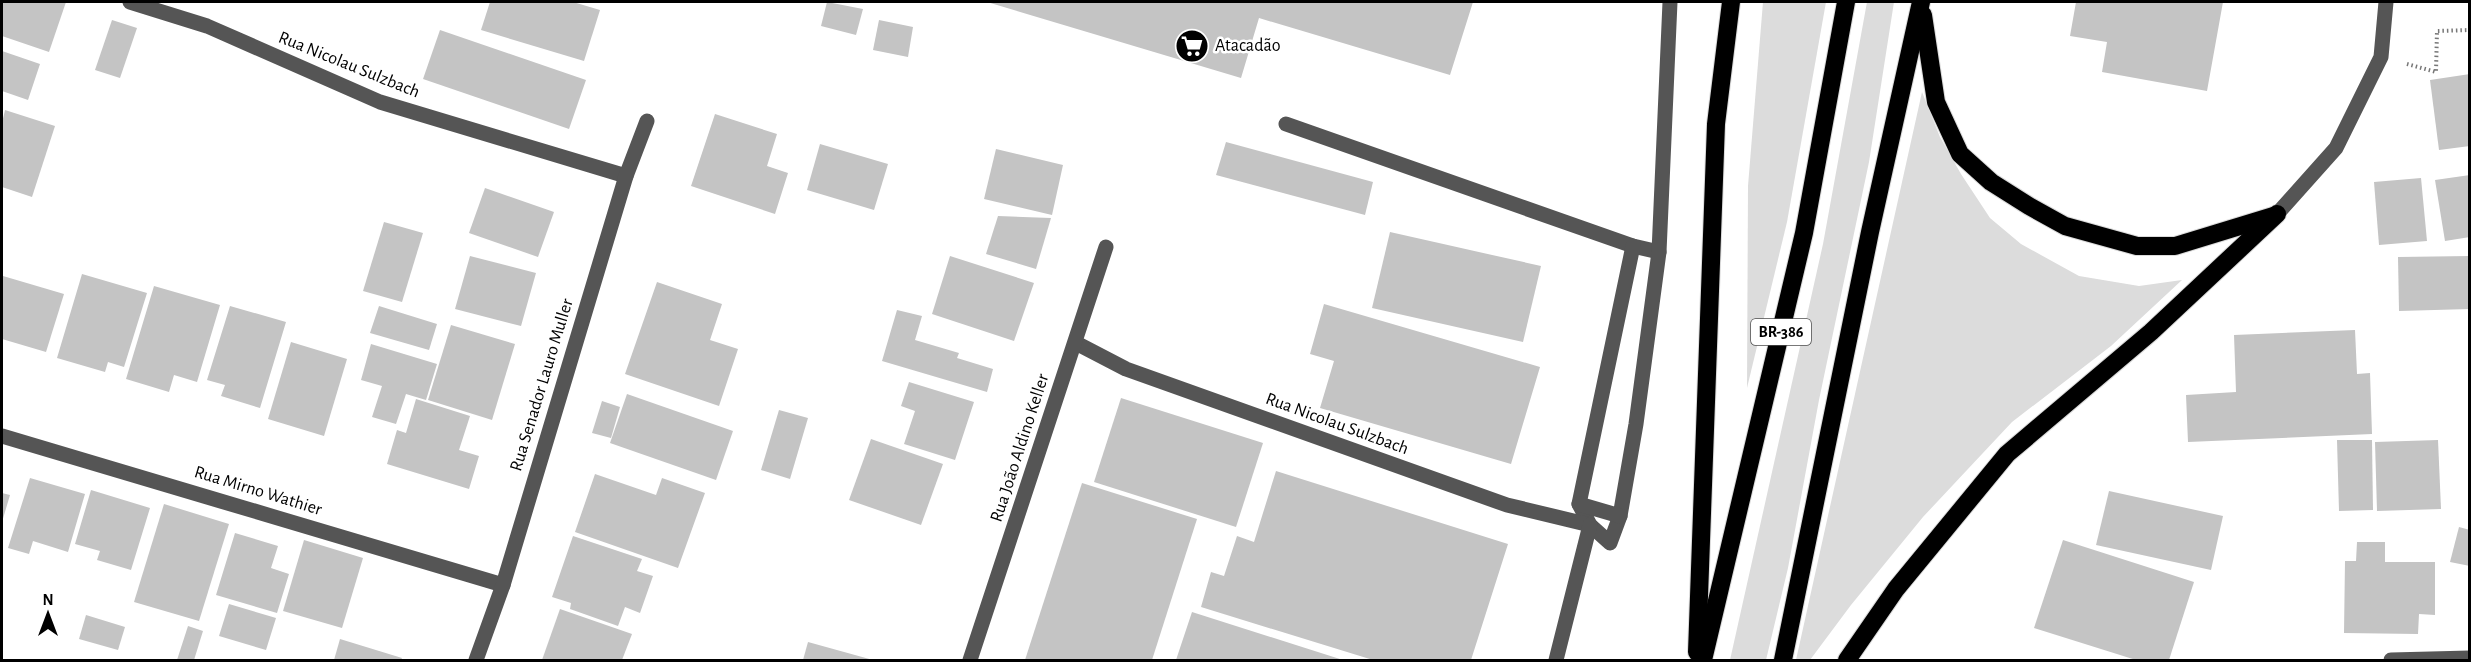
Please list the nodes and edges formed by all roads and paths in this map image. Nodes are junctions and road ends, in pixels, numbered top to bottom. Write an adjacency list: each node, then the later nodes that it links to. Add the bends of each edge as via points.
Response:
1 (130, 2): 11 (street, Rua Nicolau Sulzbach, via 207,26 380,102)
2 (1670, 2): 15 (street)
3 (1731, 2): 26 (highway, via 1716,124)
4 (1846, 2): 27 (highway, BR-386, via 1804,233)
5 (1921, 2): 12 (highway, via 1936,102 1960,154 1991,182 2029,206 2065,226 2137,246 2175,246); 28 (highway)
6 (2385, 2): 12 (street, via 2381,57 2336,148)
7 (2469, 30): 8 (path, via 2437,31)
8 (2436, 72)
9 (647, 121): 11 (street, Rua Senador Lauro Muller)
10 (1286, 124): 13 (street)
11 (626, 176): 21 (street, Rua Senador Lauro Muller)
12 (2277, 214): 29 (highway, via 2151,332 2007,454 1896,589)
13 (1633, 246): 15 (street); 18 (street)
14 (1106, 247): 16 (street, Rua João Aldino Keller)
15 (1659, 252): 19 (street)
16 (1076, 343): 20 (street, Rua Nicolau Sulzbach, via 1126,369 1507,505); 24 (street, Rua João Aldino Keller)
17 (2, 435): 21 (street, Rua Mirno Wathier)
18 (1579, 504): 19 (street); 20 (street)
19 (1620, 516): 20 (street, via 1610,543)
20 (1590, 525): 25 (street)
21 (503, 585): 23 (street, Rua Senador Lauro Muller)
22 (2469, 658): 30 (street)
23 (476, 660)
24 (970, 660)
25 (1556, 660)
26 (1697, 660)
27 (1703, 660)
28 (1783, 660)
29 (1847, 660)
30 (2391, 660)

